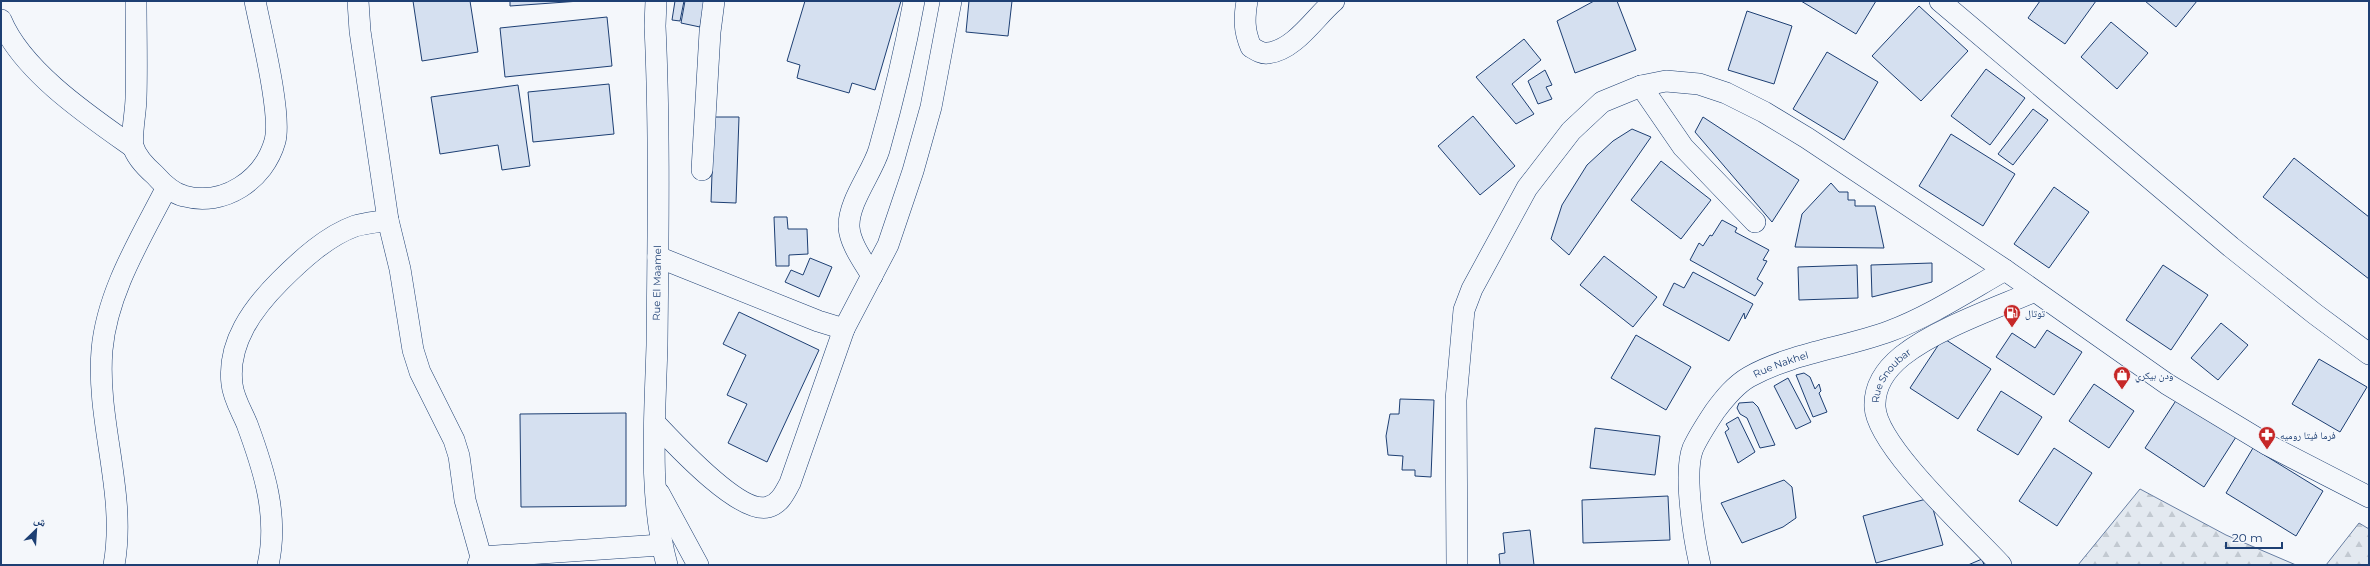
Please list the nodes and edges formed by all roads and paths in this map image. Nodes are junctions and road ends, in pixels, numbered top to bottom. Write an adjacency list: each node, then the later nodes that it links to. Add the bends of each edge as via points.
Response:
1 (136, 1): 13 (street)
2 (255, 1): 15 (street, via 276,125 275,140 269,157 258,174 230,194 198,198 183,196)
3 (358, 1): 16 (street, via 360,31)
4 (656, 1): 18 (street, Rue El Maamel)
5 (714, 1): 14 (street)
6 (914, 1): 20 (street, via 905,50 878,152 851,213 849,227 852,240)
7 (951, 1): 20 (street, via 931,107 913,171 888,245)
8 (1247, 1): 9 (street, via 1245,33 1251,48 1267,54 1290,43)
9 (1334, 1)
10 (1940, 1): 23 (street, via 2231,247)
11 (1, 20): 13 (street, via 16,46 39,71 78,108)
12 (1641, 86): 17 (street, via 1684,147); 19 (street, via 1666,81 1699,84 1726,93 1752,106 1807,138); 33 (street, via 1602,102 1571,131 1527,188 1472,289 1464,310 1456,400)
13 (133, 147): 15 (street, via 146,167)
14 (702, 170)
15 (167, 187): 29 (street, via 125,269 109,315 102,350 103,394 117,516)
16 (388, 220): 28 (street, via 400,268 413,350 420,372 454,440); 30 (street, via 356,226 314,251 262,299 246,322 234,350 232,385 260,462 272,514 272,547)
17 (1755, 222)
18 (658, 257): 22 (street); 24 (street, Rue El Maamel)
19 (2005, 270): 21 (street); 34 (street, Rue Nakhel, via 1892,331 1784,363 1748,377 1725,397 1693,449 1689,475)
20 (872, 276): 22 (street)
21 (2033, 292): 26 (street, via 2210,411); 35 (street, Rue Snoubar, via 1947,330 1904,355 1888,370 1876,391 1875,408 1881,428 1906,464)
22 (844, 329): 24 (street, via 790,483 783,496 770,507 760,509 729,491 683,453)
23 (2369, 354)
24 (655, 423): 25 (street, Rue El Maamel)
25 (655, 486): 27 (street, Rue El Maamel); 32 (street)
26 (2369, 498)
27 (661, 545): 28 (street); 31 (street, Rue El Maamel)
28 (479, 561)
29 (114, 565)
30 (268, 565)
31 (667, 565)
32 (698, 565)
33 (1457, 565)
34 (1700, 565)
35 (2001, 565)

